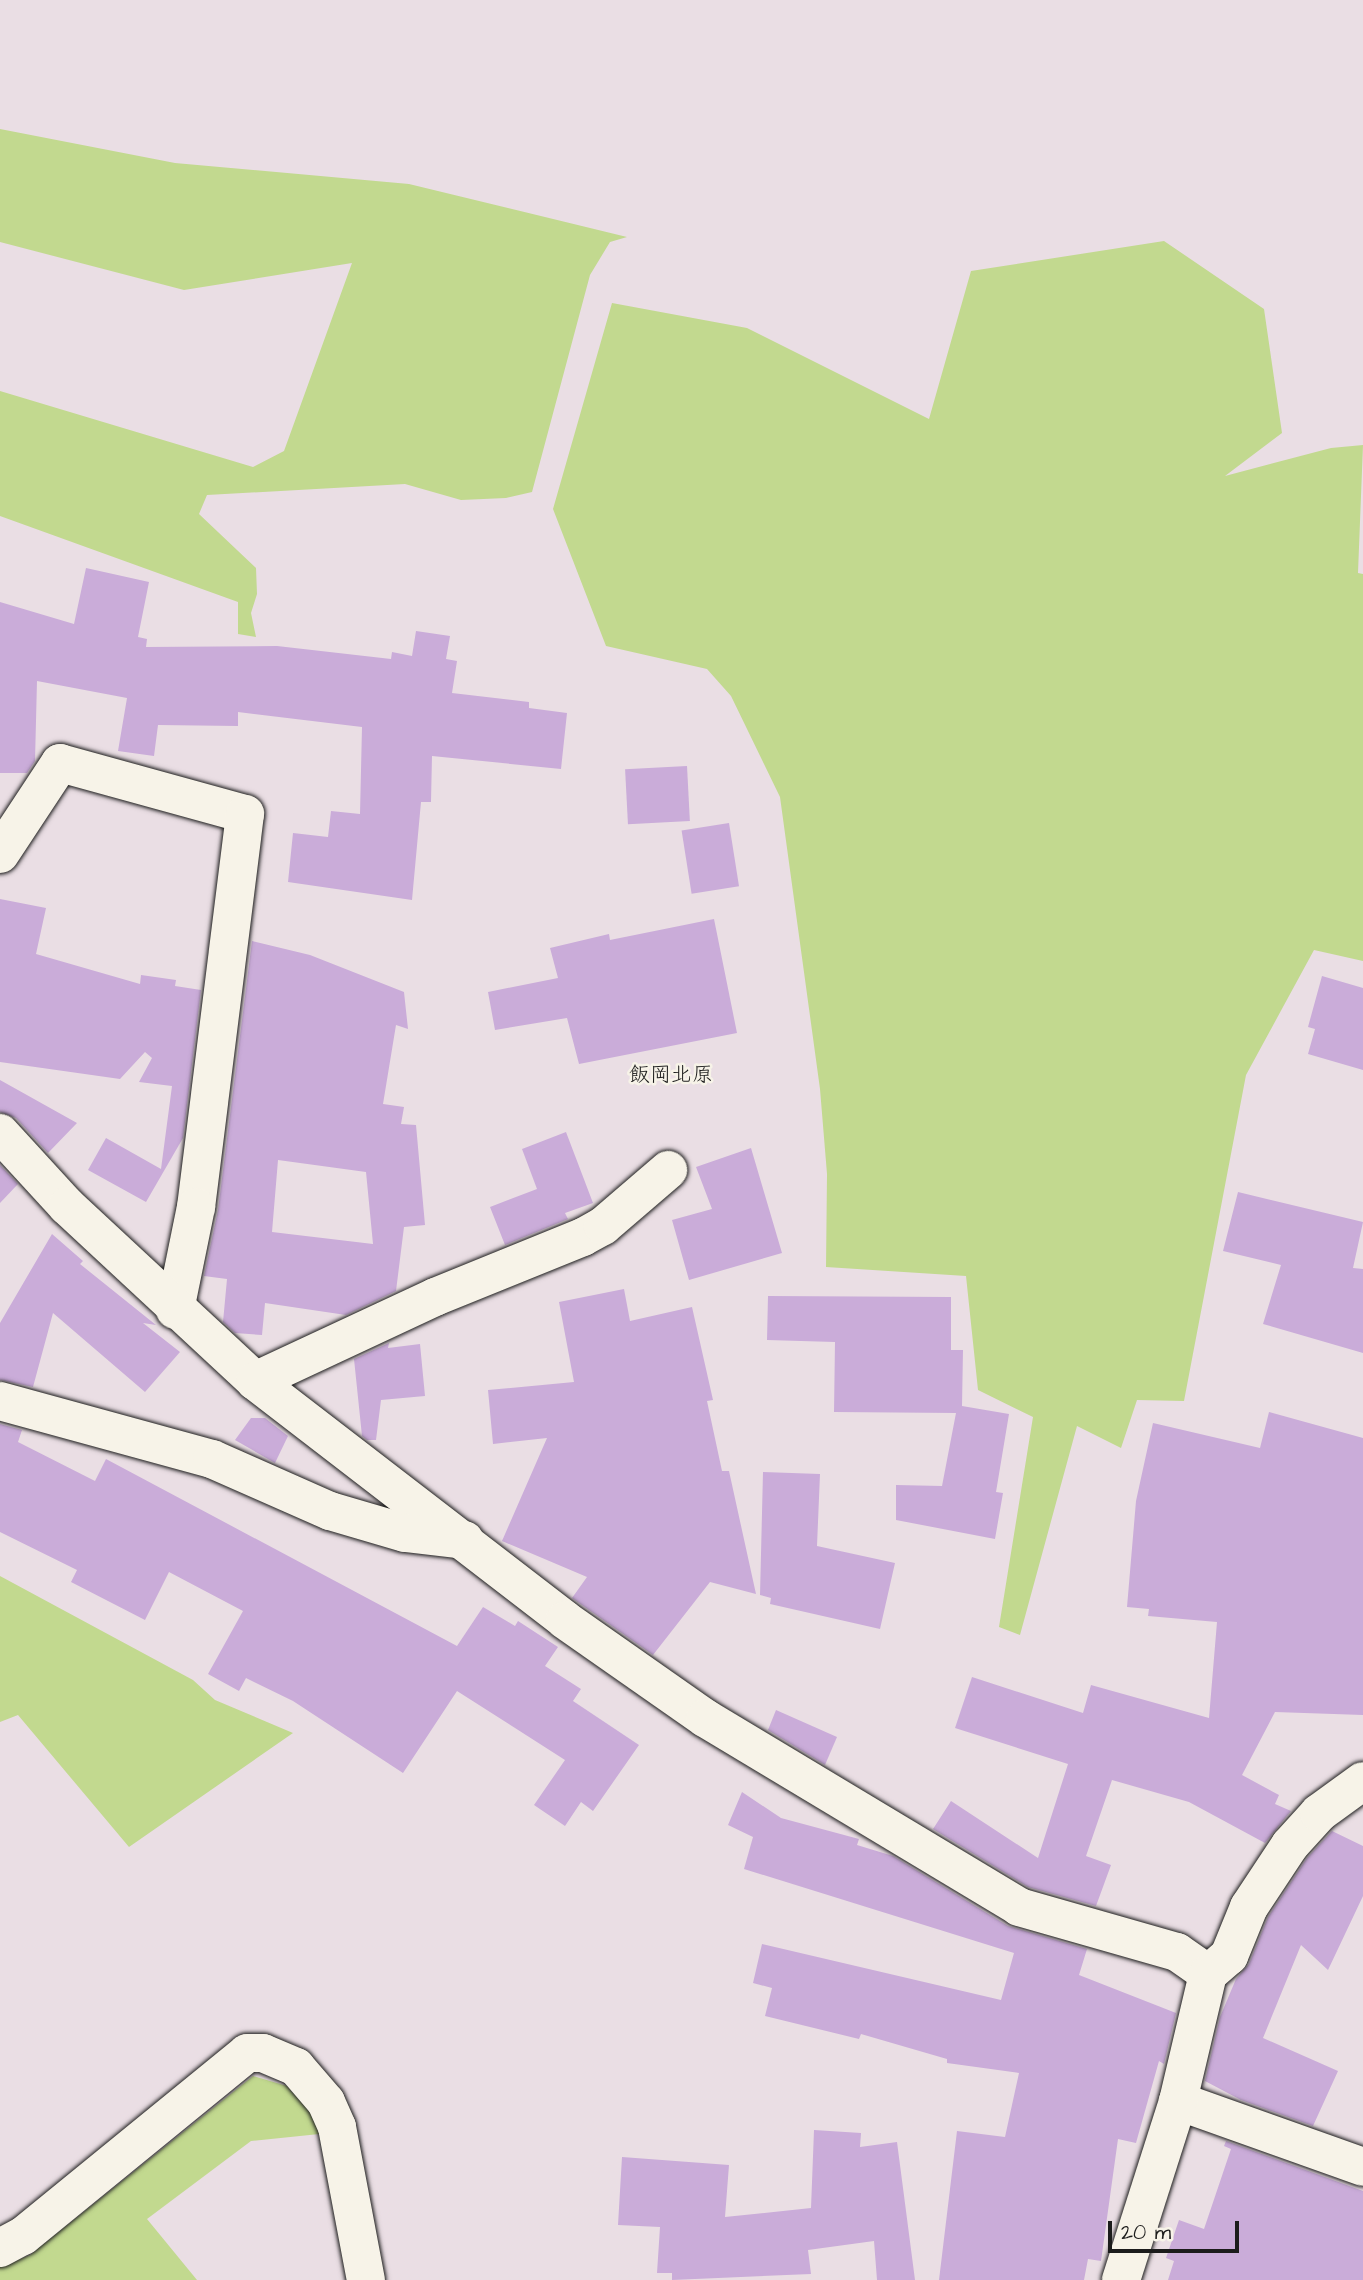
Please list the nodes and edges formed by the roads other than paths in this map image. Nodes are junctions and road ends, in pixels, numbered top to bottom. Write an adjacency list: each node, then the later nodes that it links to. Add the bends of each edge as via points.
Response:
1 (0, 854): 4 (street, via 60,762 245,814 196,1208)
2 (0, 1133): 4 (street, via 67,1206)
3 (668, 1170): 5 (street, via 603,1226 583,1237 435,1297)
4 (175, 1310): 5 (street)
5 (255, 1381): 7 (street)
6 (0, 1401): 7 (street, via 212,1460 330,1511 405,1533)
7 (467, 1540): 9 (street, via 565,1620 705,1718 1019,1907 1177,1952)
8 (1363, 1780): 9 (street, via 1320,1813 1290,1845 1249,1906 1229,1956)
9 (1208, 1974): 10 (street)
10 (1178, 2101): 11 (street); 14 (street)
11 (1363, 2167)
12 (0, 2248): 13 (street, via 23,2236 247,2053 263,2053 296,2067 326,2102 338,2127)
13 (366, 2280)
14 (1121, 2280)

